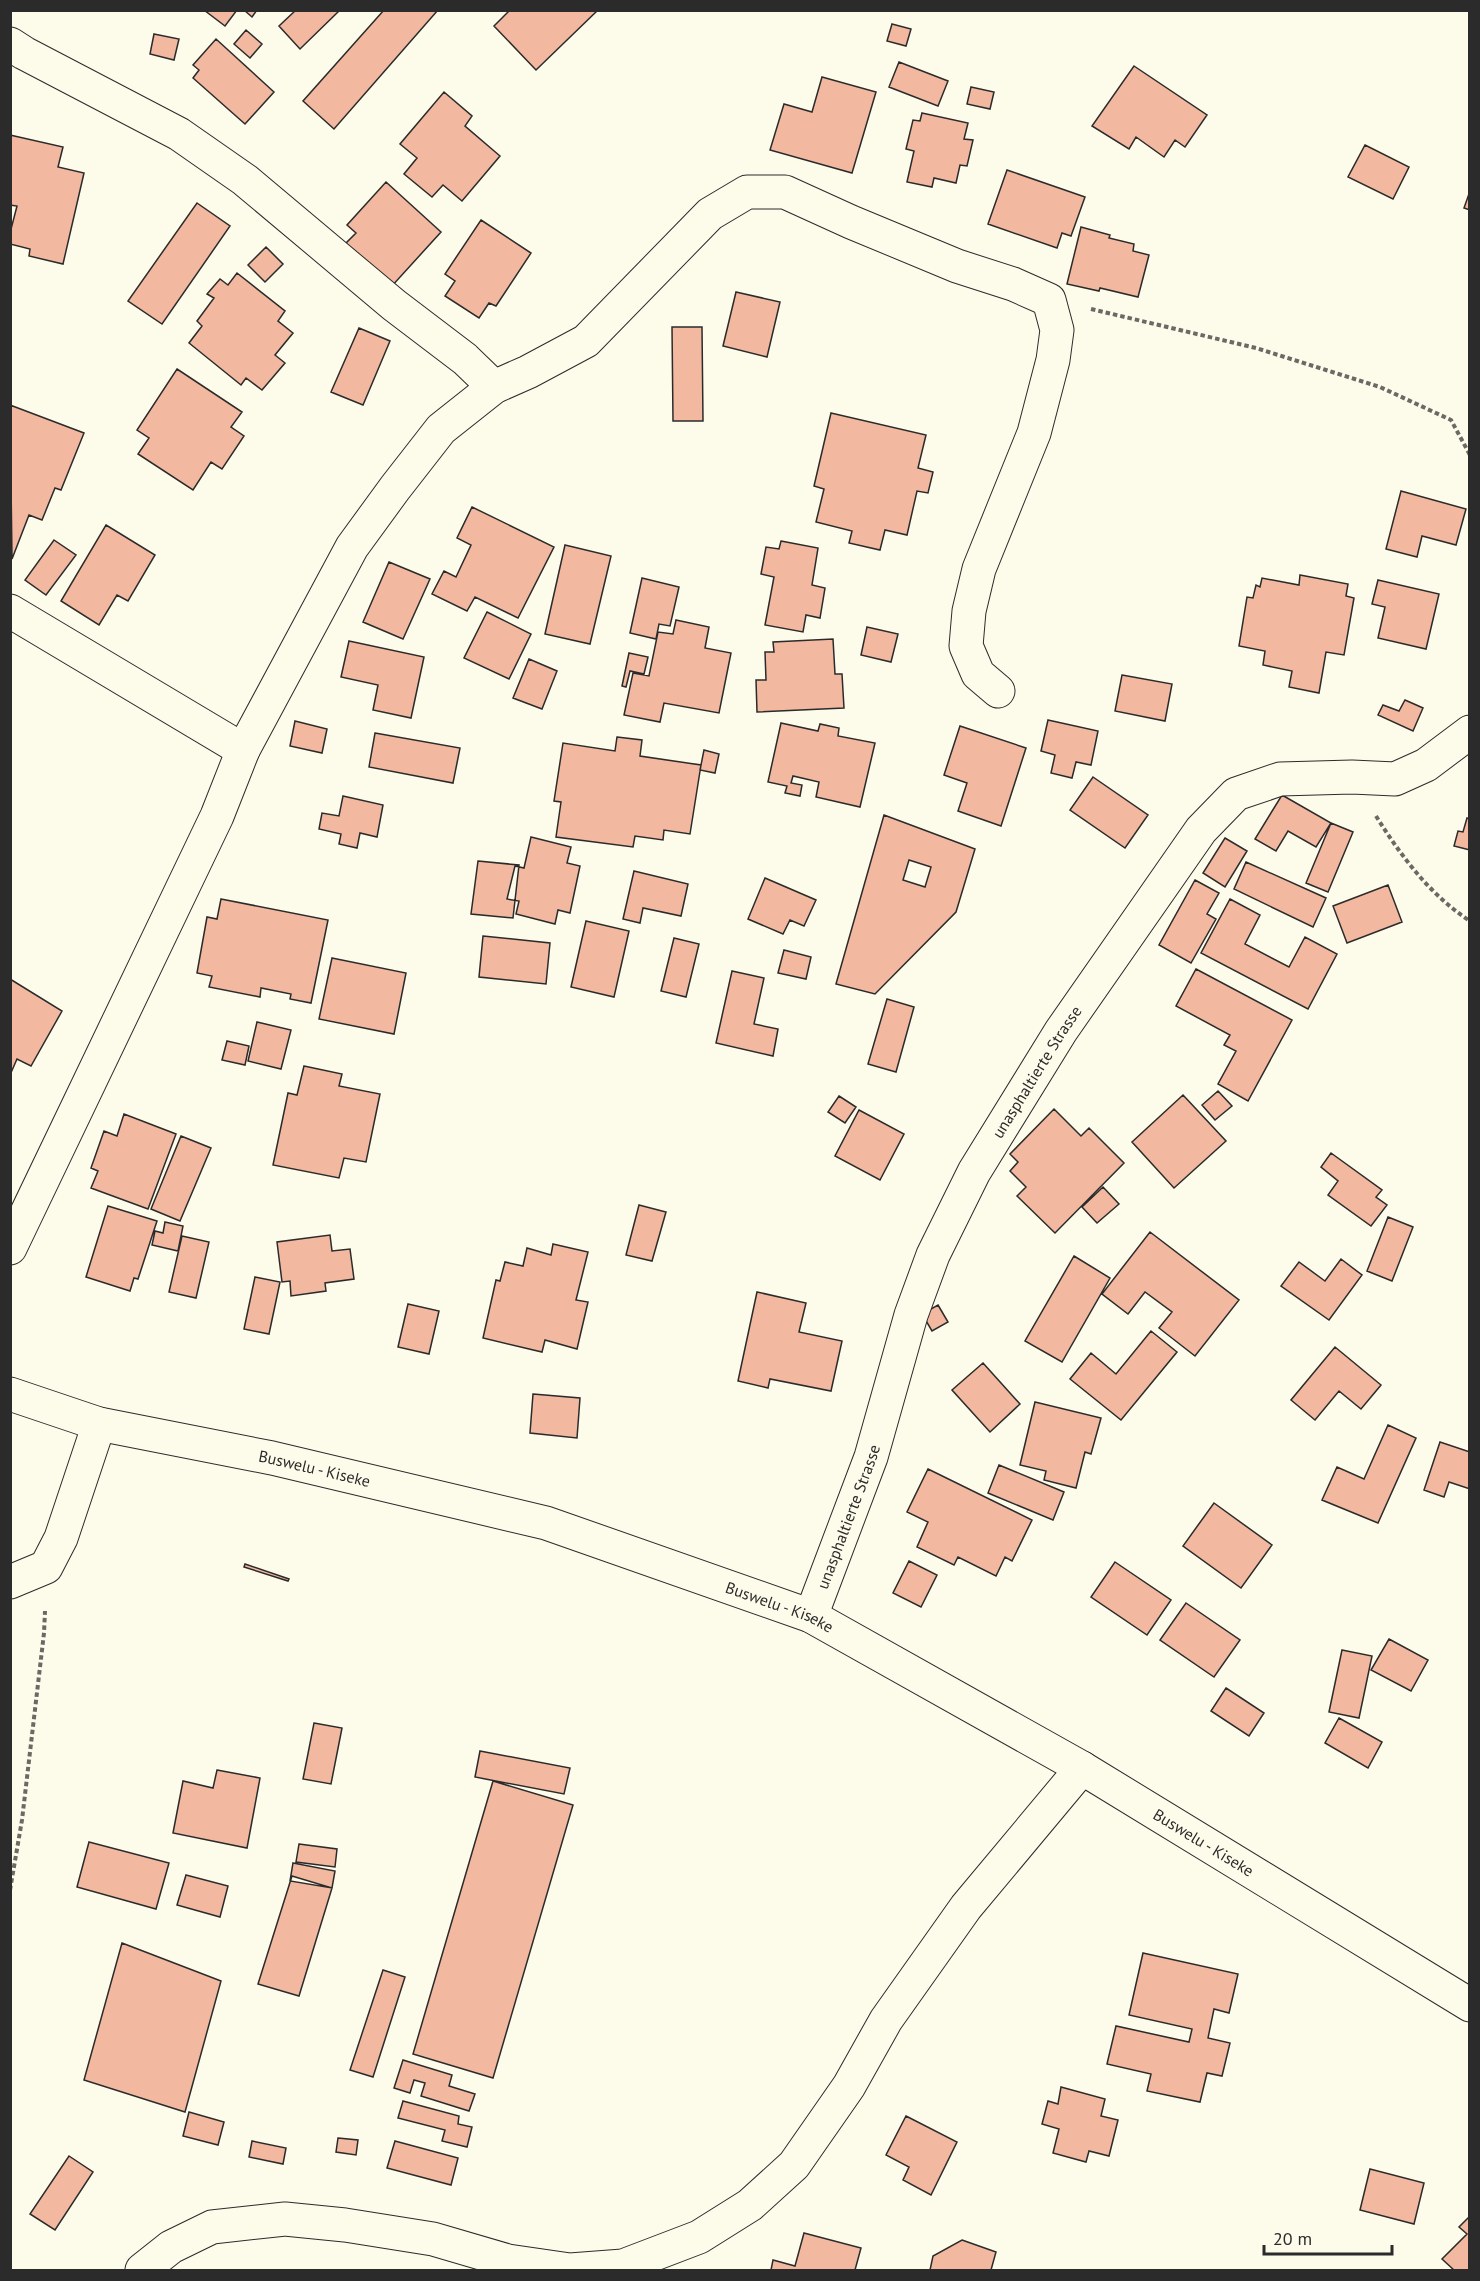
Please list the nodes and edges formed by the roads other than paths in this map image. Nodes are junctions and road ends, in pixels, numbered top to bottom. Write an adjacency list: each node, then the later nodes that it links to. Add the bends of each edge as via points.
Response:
1 (10, 44): 2 (street, via 178,134 245,180)
2 (494, 387): 4 (street, via 586,341 710,214 747,192 785,192 957,266 1049,300 1057,330 1053,360 1034,433 979,569 969,611 966,646 978,674); 6 (street, via 441,429 352,547)
3 (10, 611): 6 (street)
4 (999, 691)
5 (1470, 732): 11 (street, unasphaltierte Strasse, via 1426,765 1395,779 1280,779 1236,794 1201,830 1061,1031 974,1172 933,1254 871,1457)
6 (243, 750): 7 (street, via 217,816)
7 (10, 1248)
8 (10, 1394): 9 (street, Buswelu - Kiseke)
9 (99, 1424): 10 (street, via 61,1538 46,1567); 11 (street, Buswelu - Kiseke, via 272,1458 546,1523)
10 (10, 1582)
11 (811, 1616): 12 (street, Buswelu - Kiseke)
12 (1082, 1768): 13 (street, Buswelu - Kiseke); 14 (street, via 966,1907 886,2020 849,2086 794,2165 750,2205 699,2237)
13 (1465, 1994)
14 (624, 2268): 15 (street, via 570,2270 518,2262 433,2239 285,2219 212,2228 171,2247)
15 (142, 2271)

